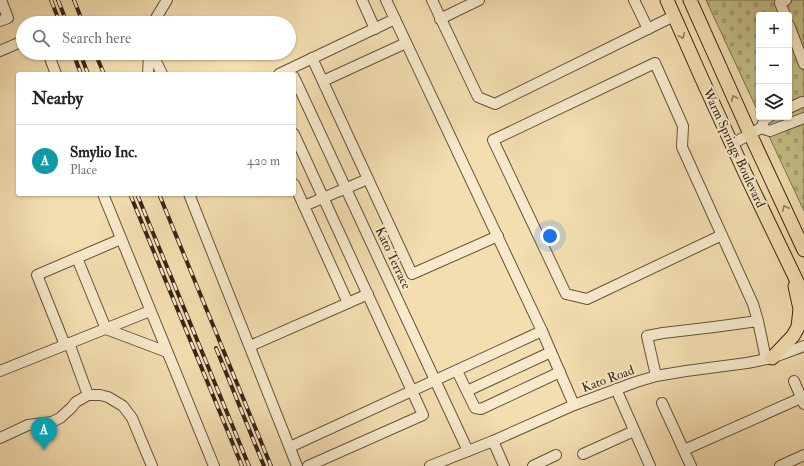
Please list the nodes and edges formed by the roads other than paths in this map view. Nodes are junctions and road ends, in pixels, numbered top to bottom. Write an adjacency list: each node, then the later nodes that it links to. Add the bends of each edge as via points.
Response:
1 (1, 0): 17 (street, via 8,18)
2 (174, 0): 11 (street)
3 (362, 0): 18 (street)
4 (386, 0): 16 (street)
5 (432, 0): 15 (street)
6 (479, 0): 15 (street)
7 (634, 0): 19 (street)
8 (666, 0): 14 (main road, Warm Springs Boulevard)
9 (690, 0): 39 (main road, Warm Springs Boulevard, one-way to 9)
10 (786, 0): 12 (street, via 780,2)
11 (166, 3): 13 (street)
12 (784, 12)
13 (157, 16)
14 (674, 16): 19 (street); 41 (main road, Warm Springs Boulevard, one-way to 41)
15 (440, 18): 19 (street, via 478,97 495,104)
16 (395, 19): 18 (street); 21 (street)
17 (0, 21)
18 (375, 29): 24 (street)
19 (648, 29)
20 (792, 33): 28 (street)
21 (406, 43): 33 (street); 50 (street)
22 (16, 44): 23 (street)
23 (0, 50)
24 (312, 58): 32 (street); 33 (street)
25 (51, 60): 29 (street)
26 (149, 60): 30 (street)
27 (155, 60): 31 (street)
28 (804, 64)
29 (55, 72)
30 (148, 72)
31 (161, 72)
32 (293, 72)
33 (323, 81): 42 (street)
34 (297, 91): 44 (street, Kato Terrace)
35 (804, 102): 36 (street)
36 (792, 107)
37 (804, 118): 39 (street, via 770,130)
38 (764, 120): 39 (street)
39 (756, 131): 41 (street); 52 (main road, Warm Springs Boulevard, one-way to 39)
40 (296, 138): 47 (street)
41 (732, 144): 54 (main road, Warm Springs Boulevard)
42 (368, 179): 44 (street); 50 (street, via 412,274)
43 (296, 188): 48 (street)
44 (346, 188): 47 (street); 72 (street, Kato Terrace)
45 (104, 196): 51 (street)
46 (190, 196): 63 (street)
47 (324, 198): 48 (street); 55 (street)
48 (304, 206): 57 (street)
49 (722, 235): 49 (street, via 682,147 684,126 655,63 493,140 566,294 587,299); 59 (street)
50 (498, 236): 61 (street)
51 (121, 239): 53 (street); 58 (street)
52 (804, 250)
53 (77, 258): 60 (street); 62 (street, via 37,275)
54 (790, 265): 56 (main road, Warm Springs Boulevard); 67 (main road, via 800,309 798,327 793,336)
55 (368, 294): 57 (street); 75 (street)
56 (804, 296)
57 (348, 304): 63 (street)
58 (150, 311): 60 (street); 65 (street)
59 (758, 321): 67 (street); 71 (street, via 647,336)
60 (106, 329): 62 (street); 65 (street)
61 (542, 331): 66 (street); 68 (street)
62 (67, 344): 69 (street); 77 (street)
63 (250, 346): 84 (street)
64 (804, 346): 67 (street, Kato Road)
65 (167, 352): 91 (street)
66 (551, 352): 70 (street); 76 (street)
67 (769, 359): 71 (street, Kato Road)
68 (457, 370): 72 (street); 76 (street)
69 (0, 371)
70 (560, 372): 76 (street, via 482,409 475,408); 80 (street)
71 (656, 376): 74 (street, Kato Road)
72 (436, 380): 75 (street); 85 (street, Kato Terrace)
73 (794, 381): 78 (street)
74 (616, 389): 80 (street, Kato Road); 81 (street)
75 (412, 391): 84 (street); 93 (street, via 424,415)
76 (467, 391)
77 (88, 395): 82 (street, via 52,422 28,426); 90 (street, via 108,397 123,406 132,418)
78 (803, 401): 86 (street)
79 (662, 403): 86 (street)
80 (574, 405): 83 (street, Kato Road)
81 (634, 431): 87 (street); 97 (street)
82 (0, 438)
83 (492, 441): 85 (street, Kato Road); 95 (street)
84 (290, 447): 92 (street)
85 (468, 450): 94 (street, Kato Road)
86 (684, 450): 98 (street)
87 (583, 454)
88 (556, 455): 96 (street)
89 (804, 455): 99 (street)
90 (152, 466)
91 (214, 466)
92 (297, 466)
93 (308, 466)
94 (430, 466)
95 (504, 466)
96 (533, 466)
97 (650, 466)
98 (691, 466)
99 (780, 466)

